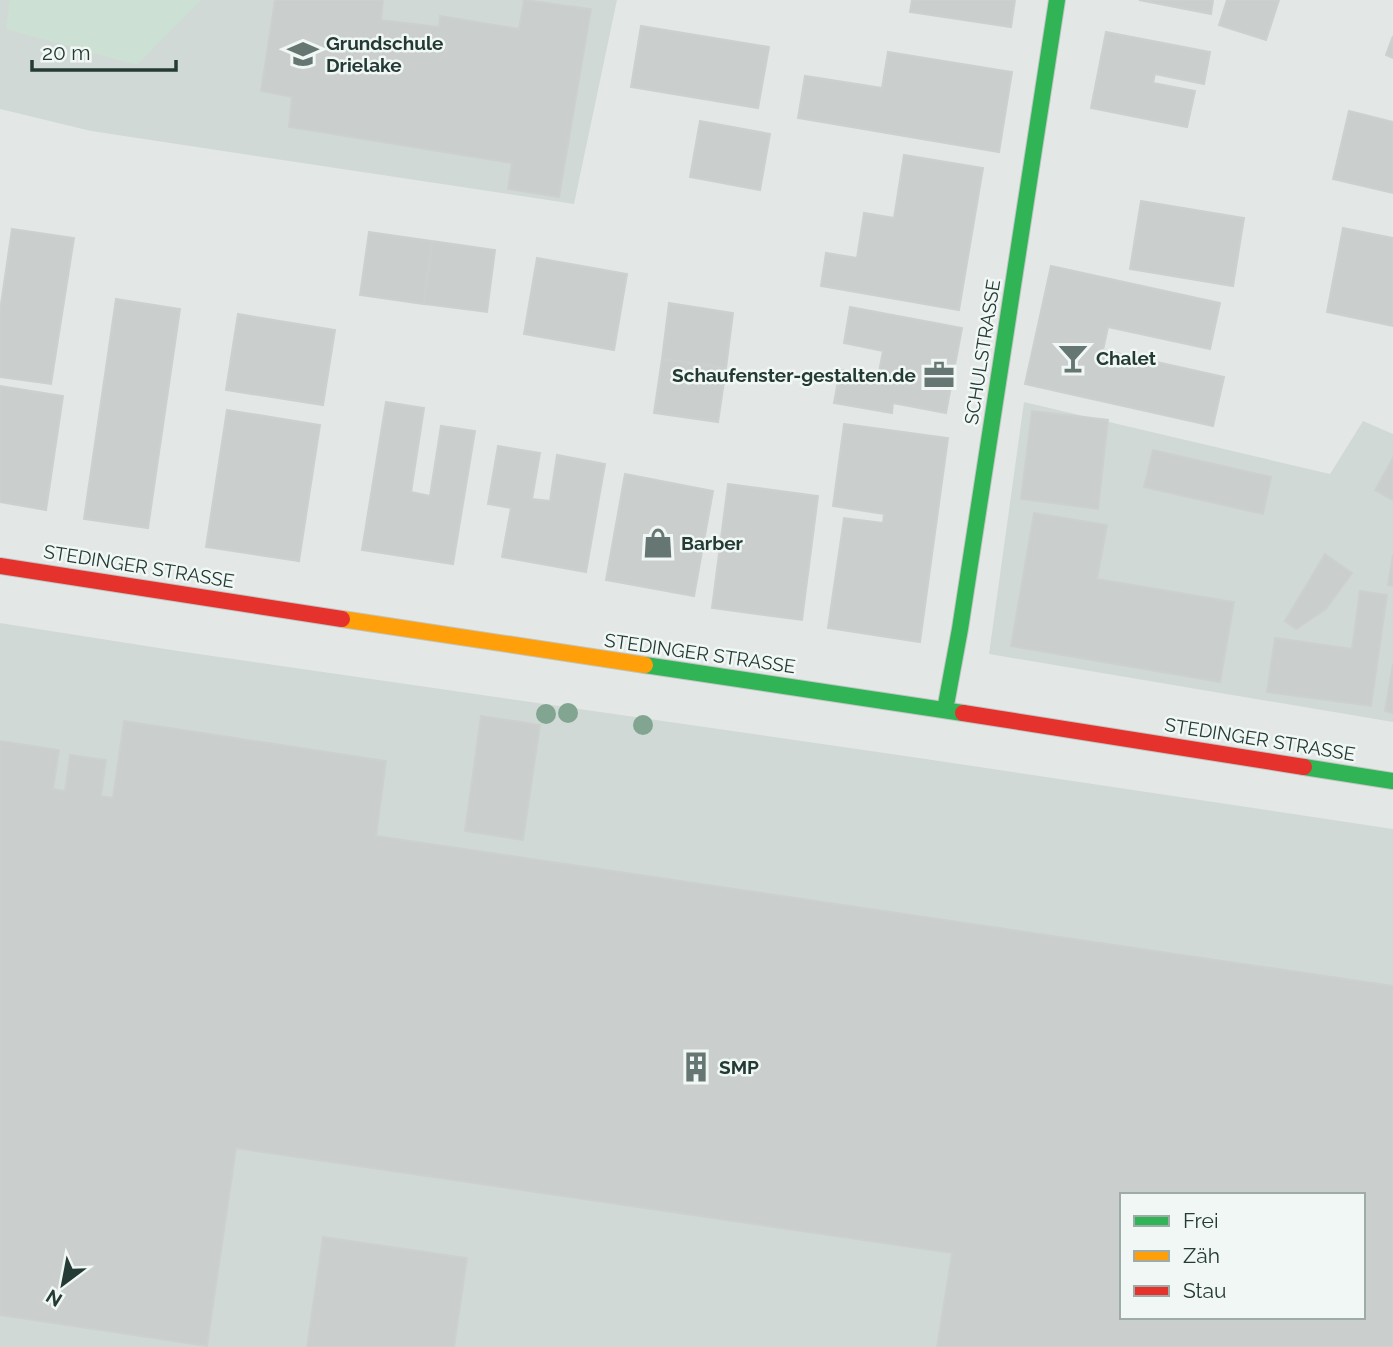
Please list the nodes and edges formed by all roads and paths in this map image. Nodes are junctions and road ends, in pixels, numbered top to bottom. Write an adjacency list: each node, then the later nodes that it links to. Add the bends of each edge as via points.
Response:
1 (1057, 0): 3 (main road, SCHULSTRASSE)
2 (0, 566): 3 (main road, STEDINGER STRASSE)
3 (945, 710): 4 (main road, STEDINGER STRASSE)
4 (1393, 781)

